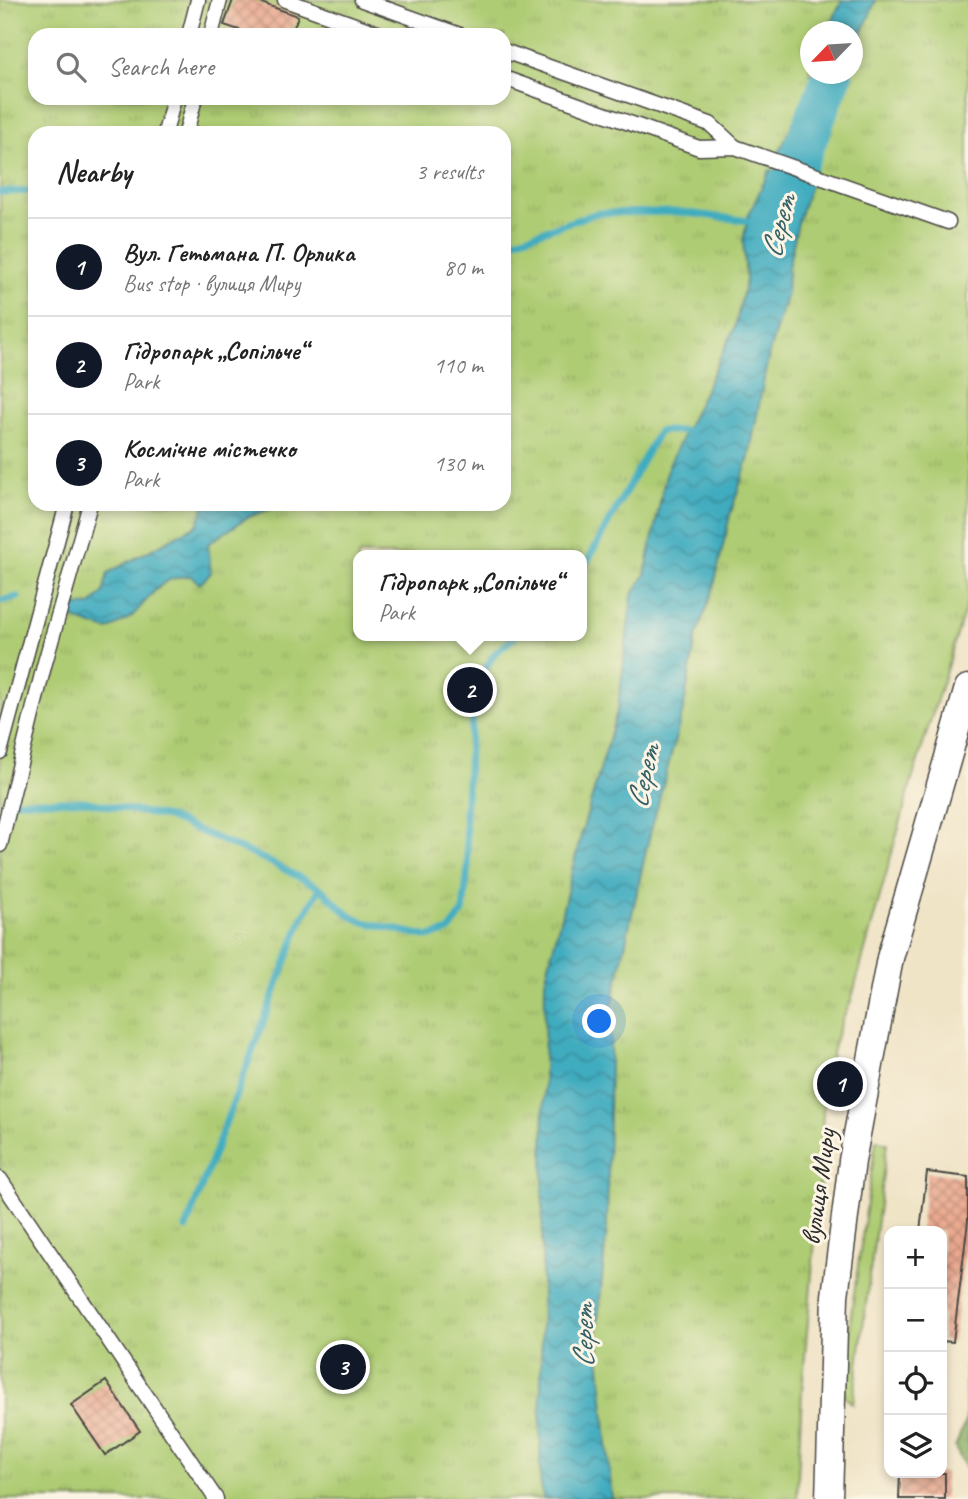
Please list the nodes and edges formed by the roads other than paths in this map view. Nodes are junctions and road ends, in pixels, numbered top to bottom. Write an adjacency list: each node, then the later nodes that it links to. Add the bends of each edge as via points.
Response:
1 (198, 0): 5 (street)
2 (220, 0): 6 (street)
3 (285, 0): 7 (street)
4 (362, 0): 8 (street)
5 (191, 28)
6 (213, 28)
7 (363, 28)
8 (440, 28)
9 (511, 53): 15 (street, via 710,124)
10 (511, 81): 15 (street, via 699,148)
11 (172, 105): 13 (street)
12 (193, 105): 14 (street)
13 (167, 126)
14 (188, 126)
15 (742, 149): 16 (street)
16 (948, 222)
17 (65, 511): 19 (street)
18 (88, 511): 20 (street)
19 (33, 632): 20 (street); 22 (street)
20 (53, 637): 23 (street)
21 (968, 688): 27 (main road, вулиця Миру, via 890,958 857,1134 835,1296)
22 (0, 752)
23 (2, 826): 24 (street)
24 (0, 845)
25 (0, 1179): 26 (street)
26 (216, 1499)
27 (829, 1499)

